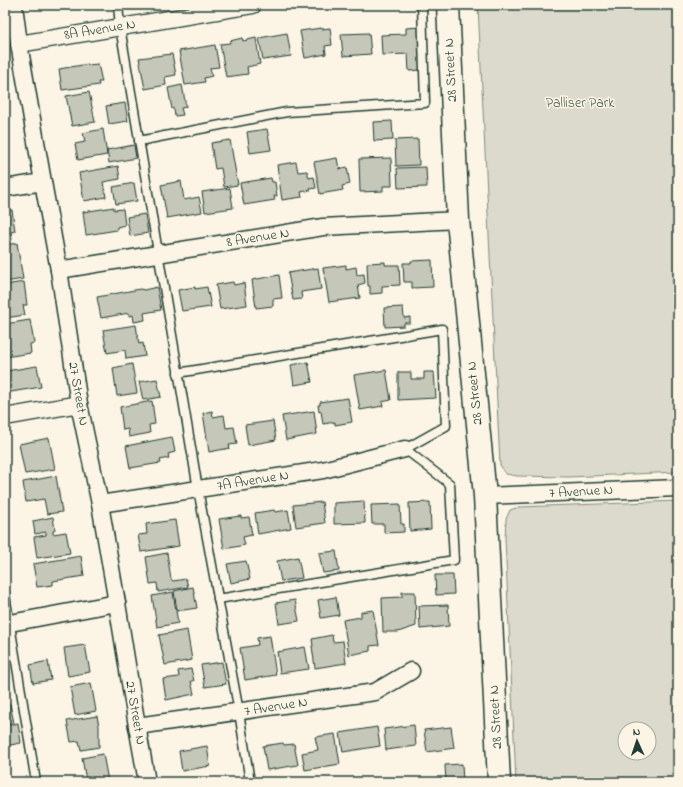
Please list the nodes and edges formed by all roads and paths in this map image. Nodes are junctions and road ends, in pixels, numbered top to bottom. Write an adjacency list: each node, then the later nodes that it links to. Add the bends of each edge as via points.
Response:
1 (14, 5): 7 (street, 27 Street N)
2 (118, 5): 6 (lane)
3 (253, 5): 6 (street, 8A Avenue N)
4 (422, 5): 8 (lane, via 425,103 287,112)
5 (448, 5): 11 (main road, 28 Street N)
6 (120, 27): 7 (street, 8A Avenue N); 8 (lane)
7 (19, 44): 9 (street, 27 Street N)
8 (140, 141): 12 (lane)
9 (42, 182): 10 (street); 13 (street, 27 Street N)
10 (5, 188)
11 (458, 220): 12 (street, 8 Avenue N, via 323,227); 20 (main road, 28 Street N)
12 (158, 254): 13 (street, 8 Avenue N); 14 (lane)
13 (59, 270): 15 (street, 27 Street N)
14 (178, 373): 17 (lane, via 442,328 446,426); 19 (lane)
15 (79, 404): 16 (street); 21 (street, 27 Street N)
16 (5, 417)
17 (405, 449): 19 (street, 7A Avenue N, via 323,470); 23 (lane, via 450,484 454,560)
18 (678, 488): 20 (street, 7 Avenue N)
19 (198, 489): 21 (street, 7A Avenue N); 23 (lane)
20 (485, 496): 32 (main road, 28 Street N)
21 (100, 504): 24 (street, 27 Street N)
22 (5, 595): 25 (lane)
23 (218, 599): 27 (lane)
24 (117, 602): 25 (street); 28 (street, 27 Street N)
25 (8, 623): 29 (lane)
26 (411, 671): 27 (street, 7 Avenue N, via 375,692)
27 (239, 712): 28 (street, 7 Avenue N); 31 (lane)
28 (137, 726): 30 (street, 27 Street N)
29 (36, 782)
30 (147, 782)
31 (250, 782)
32 (499, 782)

